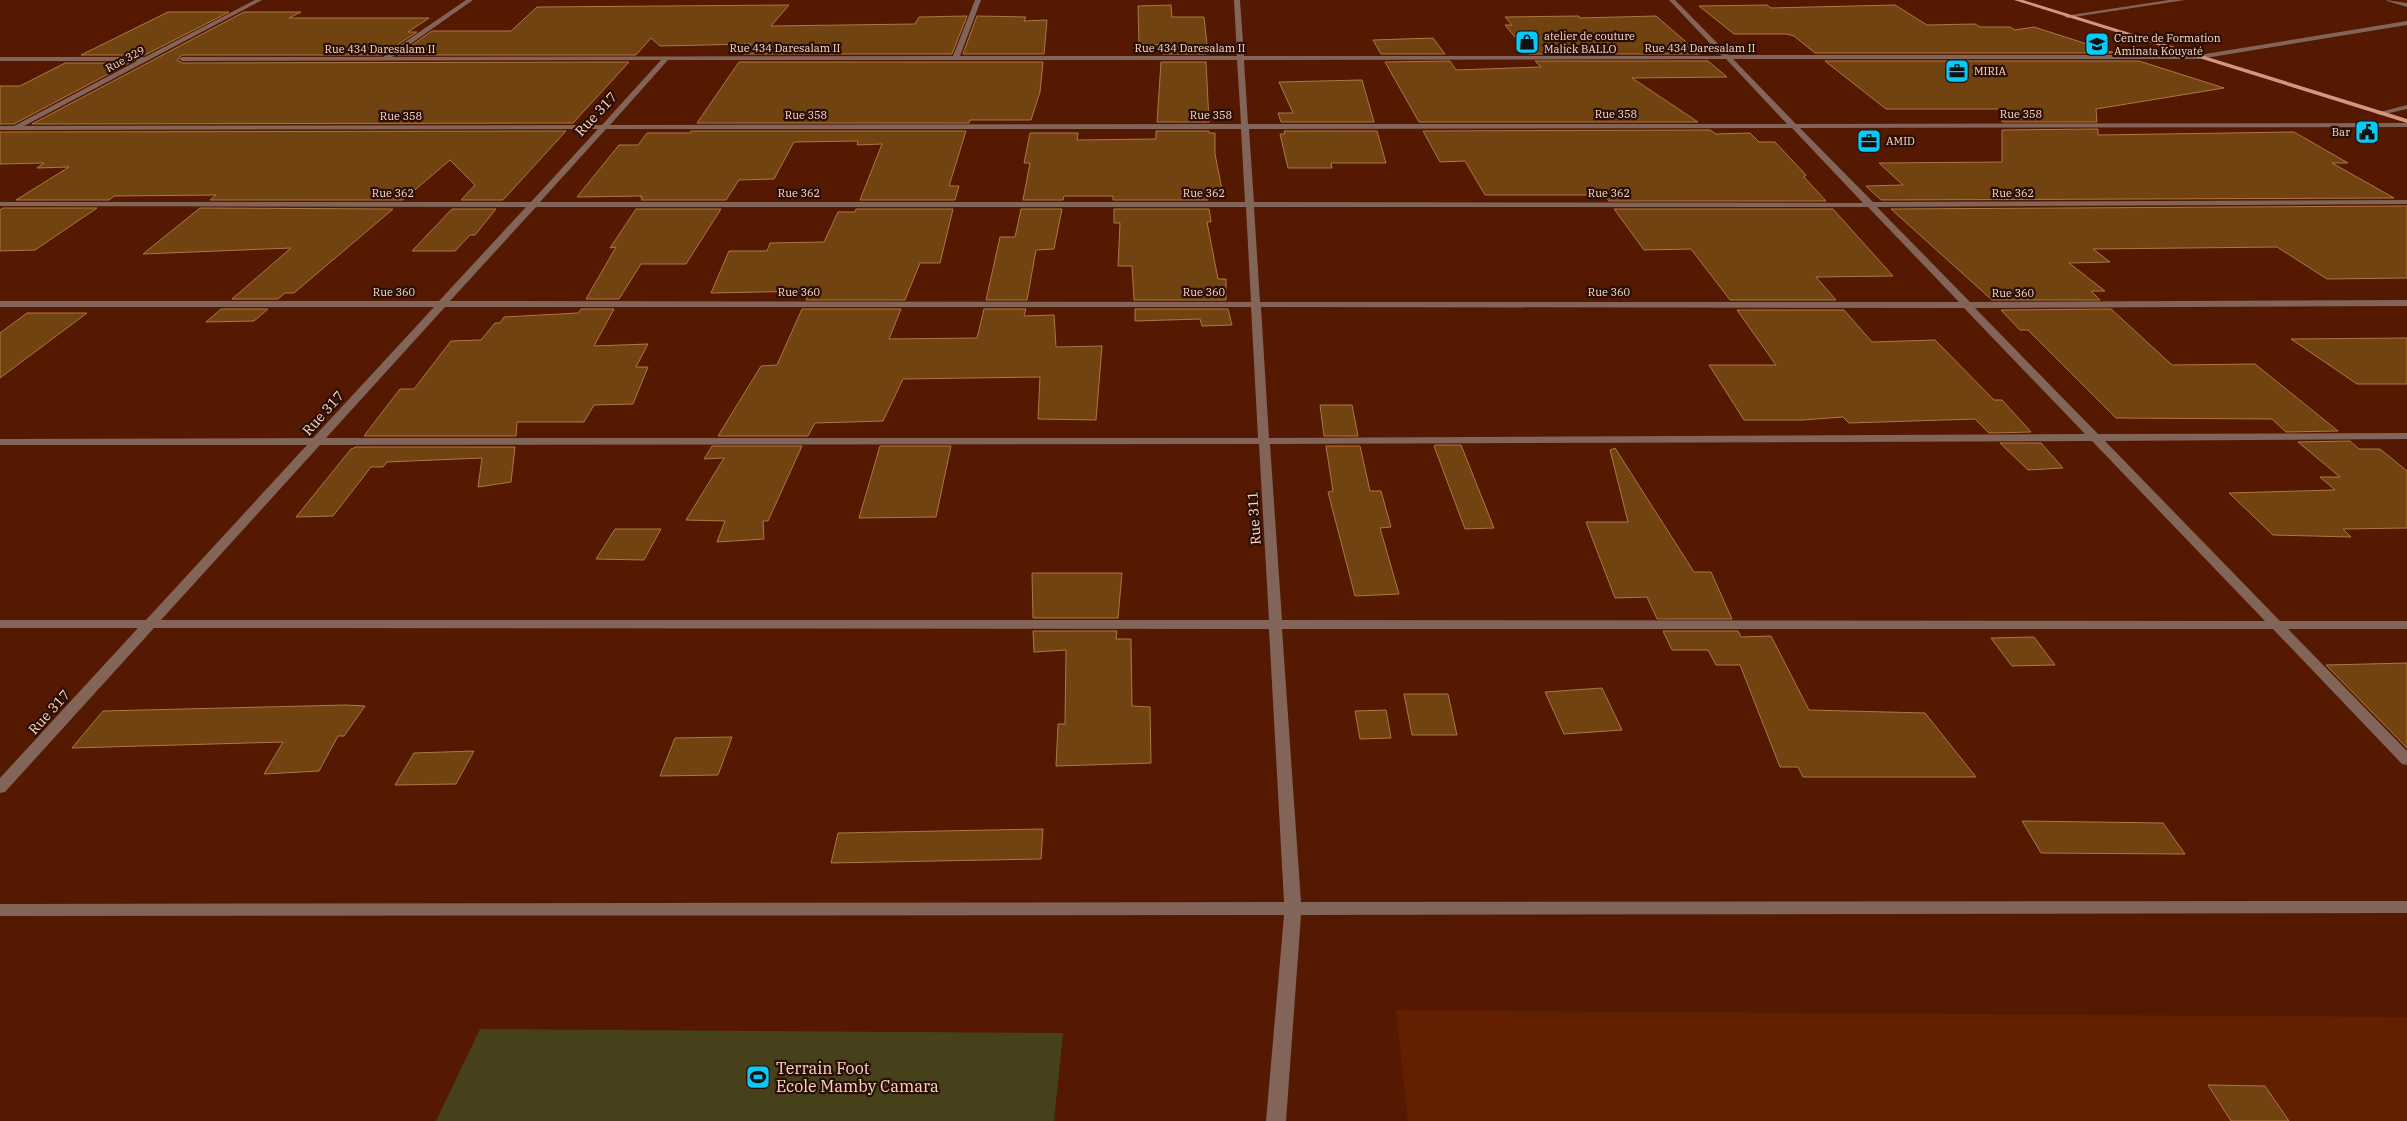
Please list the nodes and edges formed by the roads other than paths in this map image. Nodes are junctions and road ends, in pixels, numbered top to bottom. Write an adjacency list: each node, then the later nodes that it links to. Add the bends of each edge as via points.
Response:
1 (259, 0): 18 (street, Rue 329)
2 (470, 0): 20 (street)
3 (978, 0): 14 (street)
4 (1237, 0): 15 (street, Rue 311)
5 (1672, 0): 16 (street)
6 (2017, 0): 10 (main road)
7 (2182, 0): 10 (street)
8 (2389, 0): 9 (street)
9 (2407, 5)
10 (2067, 16): 12 (main road)
11 (2407, 23): 12 (street, Rue 434 Daresalam II)
12 (2199, 57): 16 (street, Rue 434 Daresalam II); 22 (main road)
13 (667, 58): 14 (street, Rue 434 Daresalam II); 20 (street, Rue 434 Daresalam II); 26 (street, Rue 317)
14 (956, 58): 15 (street, Rue 434 Daresalam II)
15 (1241, 58): 16 (street, Rue 434 Daresalam II); 25 (street, Rue 311)
16 (1728, 58): 24 (street)
17 (0, 59): 18 (street)
18 (147, 59): 28 (street, Rue 329)
19 (182, 59): 20 (street, Rue 434 Daresalam II)
20 (384, 59)
21 (2407, 107): 22 (street)
22 (2380, 113): 23 (main road)
23 (2407, 123): 24 (street, Rue 358)
24 (1793, 125): 25 (street, Rue 358); 33 (street)
25 (1245, 126): 26 (street, Rue 358); 34 (street, Rue 311)
26 (605, 127): 28 (street, Rue 358); 32 (street, Rue 317)
27 (0, 128): 28 (street, Rue 358)
28 (15, 128): 29 (street, Rue 329)
29 (0, 136)
30 (2407, 202): 33 (street, Rue 362)
31 (0, 204): 32 (street, Rue 362)
32 (534, 204): 34 (street, Rue 362); 37 (street, Rue 317)
33 (1870, 204): 34 (street, Rue 362); 39 (street)
34 (1250, 205): 38 (street, Rue 311)
35 (2407, 303): 39 (street, Rue 360)
36 (0, 304): 37 (street, Rue 360)
37 (442, 304): 38 (street, Rue 360); 42 (street, Rue 317)
38 (1256, 305): 39 (street, Rue 360); 43 (street, Rue 311)
39 (1967, 305): 41 (street)
40 (2407, 436): 41 (street)
41 (2096, 438): 43 (street); 49 (street)
42 (318, 441): 43 (street); 44 (street); 46 (street, Rue 317)
43 (1264, 441): 47 (street, Rue 311)
44 (0, 442)
45 (0, 624): 46 (street)
46 (150, 624): 47 (street); 51 (street, Rue 317)
47 (1276, 625): 49 (street); 53 (street, Rue 311)
48 (2407, 625): 49 (street)
49 (2277, 626): 50 (street)
50 (2407, 760)
51 (0, 788)
52 (2407, 907): 53 (street)
53 (1293, 909): 54 (street); 55 (street, Rue 311)
54 (0, 910)
55 (1276, 1121)

